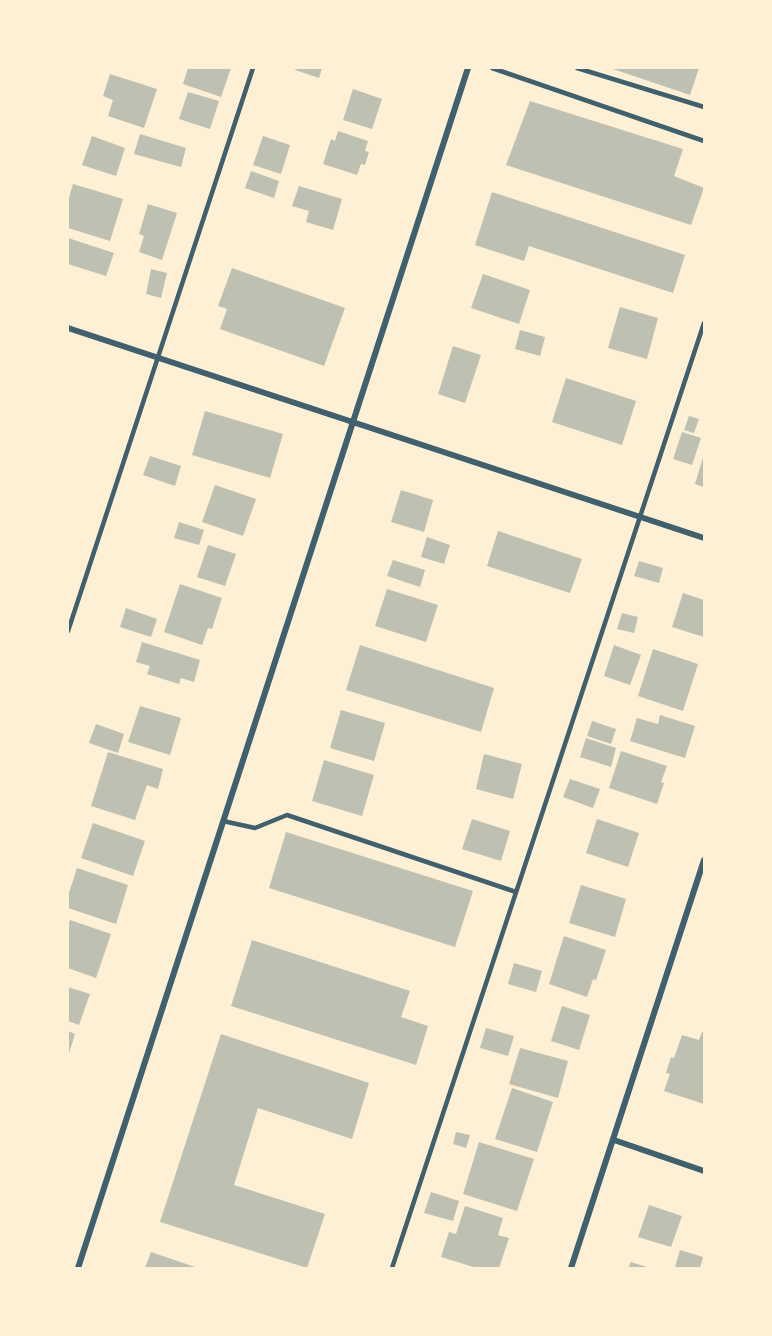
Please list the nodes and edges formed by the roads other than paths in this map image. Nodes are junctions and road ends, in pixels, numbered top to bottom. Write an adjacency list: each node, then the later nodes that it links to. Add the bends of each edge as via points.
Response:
1 (253, 68): 9 (lane)
2 (468, 68): 10 (street)
3 (492, 68): 6 (lane)
4 (577, 68): 5 (lane)
5 (705, 107)
6 (705, 141)
7 (705, 323): 11 (lane)
8 (68, 328): 9 (street)
9 (158, 358): 10 (street); 13 (lane)
10 (352, 422): 11 (street); 14 (street)
11 (640, 517): 12 (street); 16 (lane)
12 (705, 538)
13 (68, 631)
14 (223, 821): 16 (lane, via 255,828 287,815); 19 (street)
15 (705, 860): 17 (street)
16 (516, 892): 20 (lane)
17 (614, 1140): 18 (street); 21 (street)
18 (705, 1171)
19 (78, 1269)
20 (392, 1269)
21 (571, 1269)

